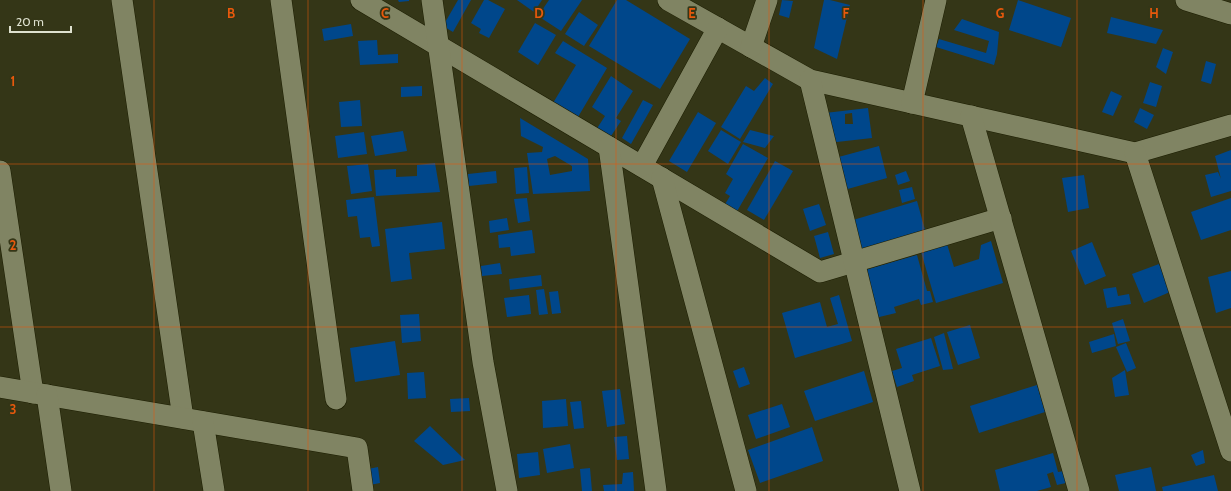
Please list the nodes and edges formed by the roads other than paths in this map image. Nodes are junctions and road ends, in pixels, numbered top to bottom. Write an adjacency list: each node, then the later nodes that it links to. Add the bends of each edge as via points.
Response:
1 (122, 0): 27 (street)
2 (281, 0): 26 (street)
3 (361, 0): 11 (street)
4 (432, 0): 11 (street)
5 (668, 0): 10 (street)
6 (766, 0): 12 (street)
7 (936, 0): 14 (street)
8 (1186, 0): 9 (street)
9 (1231, 14)
10 (718, 28): 12 (street); 19 (street)
11 (438, 45): 17 (street); 32 (street, via 483,362)
12 (751, 47): 13 (street)
13 (810, 80): 14 (street); 23 (street)
14 (912, 103): 15 (street)
15 (971, 116): 18 (street); 22 (street)
16 (1231, 125): 18 (street)
17 (609, 147): 19 (street); 33 (street)
18 (1134, 153): 28 (street)
19 (642, 166): 21 (street)
20 (0, 171): 25 (street)
21 (662, 178): 23 (street, via 820,272); 34 (street)
22 (1001, 218): 23 (street); 36 (street)
23 (855, 262): 35 (street)
24 (0, 387): 25 (street)
25 (40, 394): 27 (street); 29 (street)
26 (336, 399)
27 (193, 420): 30 (street); 31 (street, via 357,448)
28 (1231, 451)
29 (61, 491)
30 (214, 491)
31 (363, 491)
32 (507, 491)
33 (656, 491)
34 (746, 491)
35 (910, 491)
36 (1079, 491)

